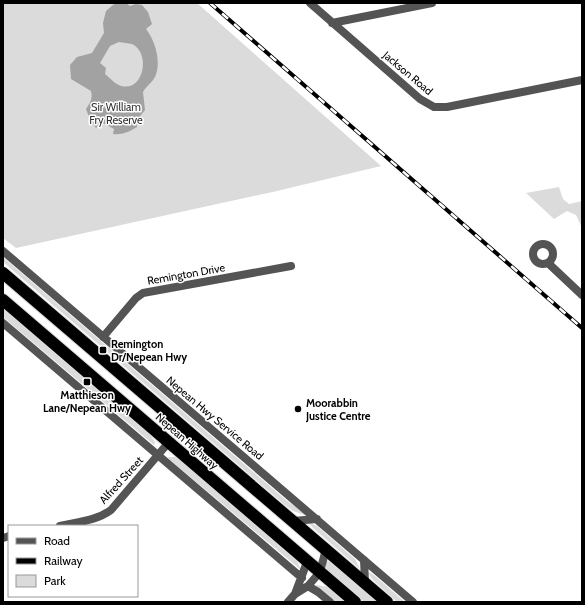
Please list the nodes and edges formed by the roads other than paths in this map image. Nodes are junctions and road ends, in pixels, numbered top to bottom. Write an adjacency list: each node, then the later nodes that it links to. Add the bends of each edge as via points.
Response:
1 (310, 3): 3 (street, Jackson Road)
2 (432, 3): 3 (street)
3 (332, 23): 4 (street, Jackson Road, via 420,99 434,107 446,107)
4 (582, 80)
5 (3, 251): 12 (street, Nepean Hwy Service Road)
6 (548, 263): 9 (street)
7 (291, 266): 12 (street, Remington Drive, via 143,294 136,298)
8 (3, 273): 16 (highway, Nepean Highway)
9 (582, 295)
10 (3, 300): 13 (highway, Nepean Highway)
11 (3, 323): 14 (street)
12 (103, 337): 15 (street, Nepean Hwy Service Road)
13 (169, 442): 14 (street, Alfred Street); 20 (highway, Nepean Highway)
14 (158, 455): 17 (street, Alfred Street, via 111,510 96,518); 22 (street)
15 (317, 519): 16 (street); 19 (street, Nepean Hwy Service Road)
16 (293, 521): 18 (highway, Nepean Highway)
17 (64, 525)
18 (326, 549): 21 (street); 23 (highway, Nepean Highway)
19 (364, 560): 23 (street); 30 (street, Nepean Hwy Service Road)
20 (307, 562): 21 (highway, Nepean Highway); 22 (street)
21 (320, 572): 24 (street); 28 (highway, Nepean Highway)
22 (302, 578): 25 (street)
23 (364, 582): 29 (highway, Nepean Highway)
24 (308, 586): 25 (street); 27 (street)
25 (295, 594): 26 (street)
26 (288, 602)
27 (330, 602)
28 (354, 602)
29 (388, 602)
30 (413, 602)

